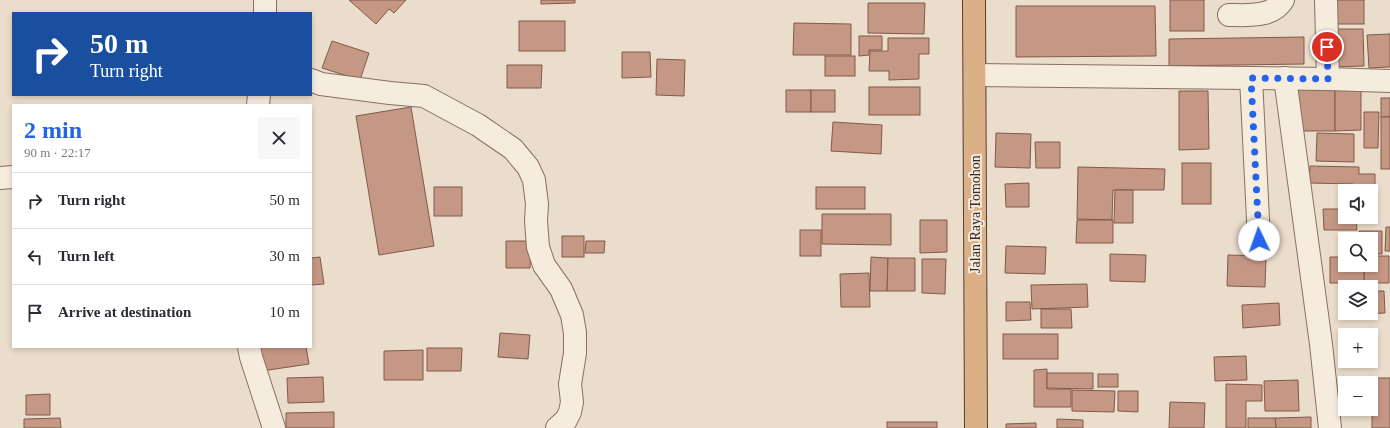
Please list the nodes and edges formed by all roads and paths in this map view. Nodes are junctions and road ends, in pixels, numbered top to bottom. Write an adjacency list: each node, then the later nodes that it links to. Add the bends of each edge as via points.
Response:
1 (266, 0): 5 (street)
2 (974, 0): 7 (highway, Jalan Raya Tomohon)
3 (1283, 0): 6 (street, via 1273,11)
4 (1326, 0): 10 (street)
5 (265, 12)
6 (1229, 15)
7 (975, 75): 8 (street); 19 (highway, Jalan Raya Tomohon)
8 (1251, 78): 9 (street); 15 (street)
9 (1285, 78): 10 (street); 20 (street)
10 (1328, 79): 12 (street)
11 (312, 80): 18 (street, via 321,84 424,96 484,128 513,149 528,167 534,180 538,247 544,265 561,289 572,315 575,333 570,384 572,402 566,420)
12 (1390, 81)
13 (12, 177): 14 (street)
14 (0, 178)
15 (1259, 240)
16 (249, 348): 17 (street)
17 (274, 428)
18 (557, 428)
19 (976, 428)
20 (1330, 428)

